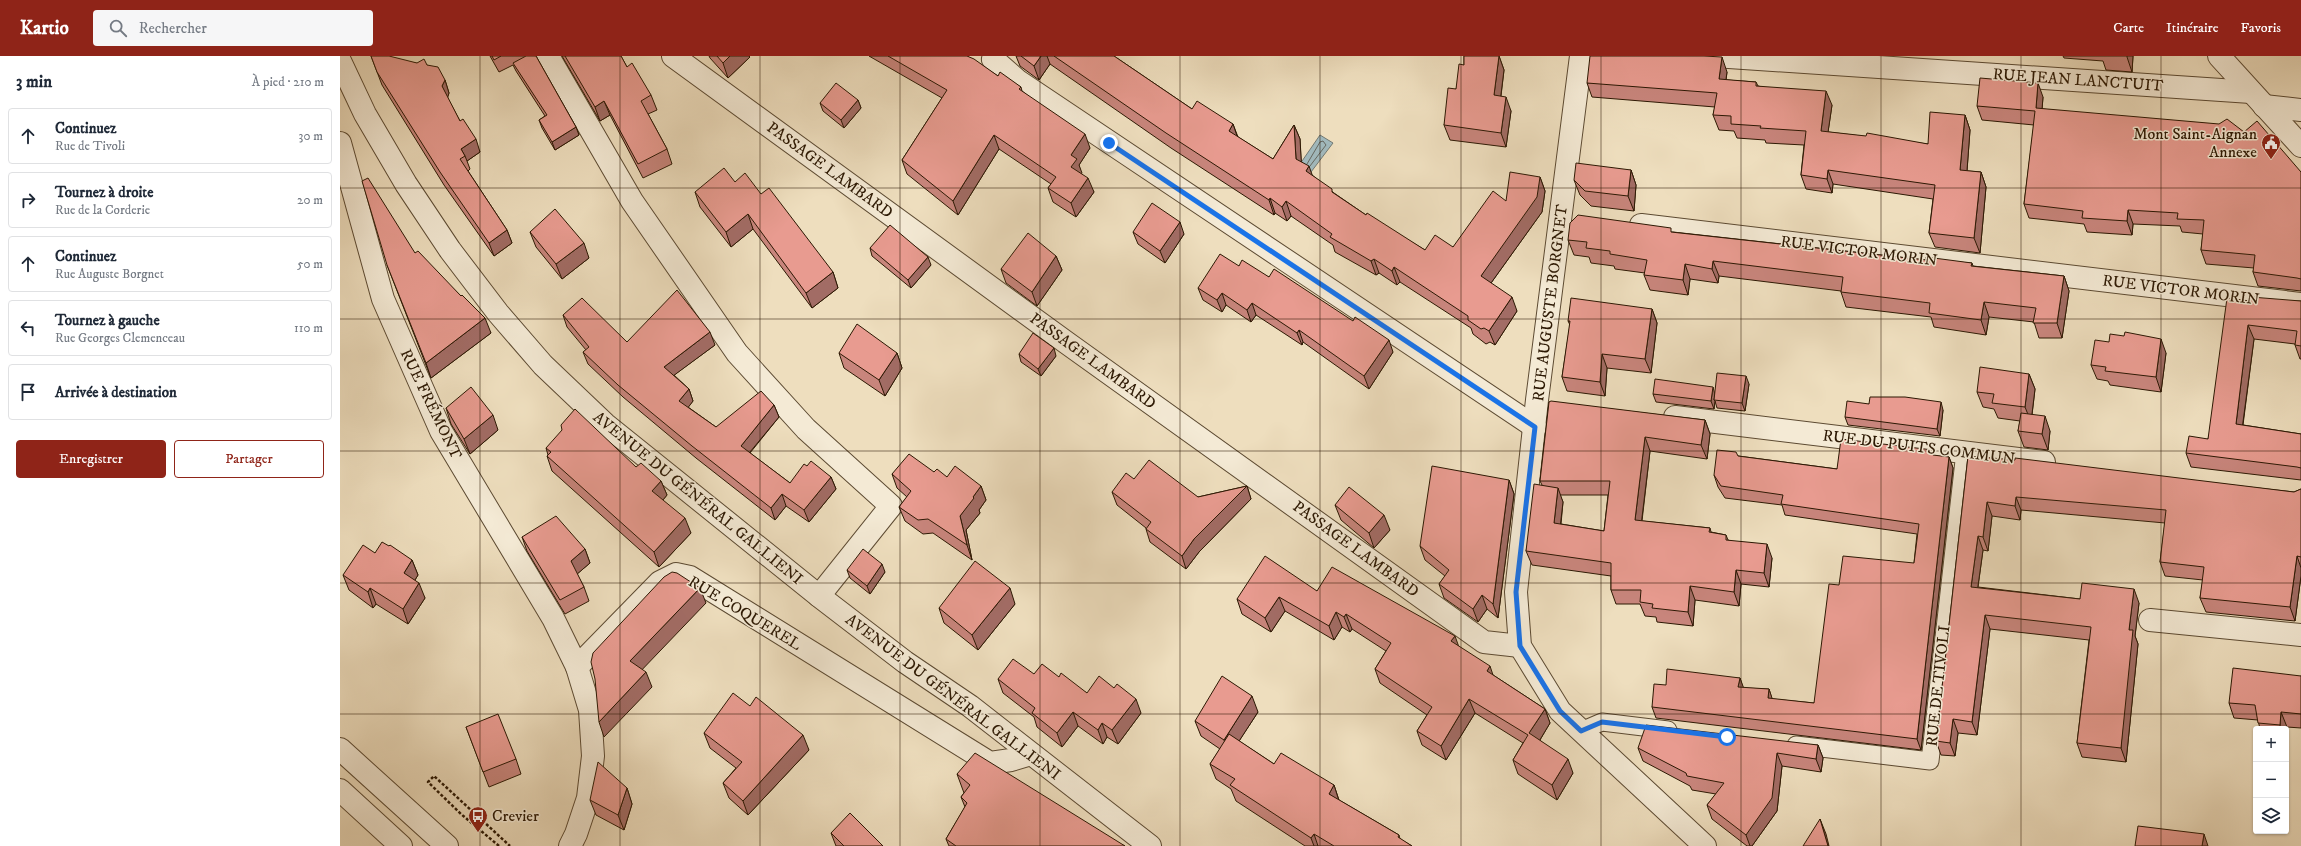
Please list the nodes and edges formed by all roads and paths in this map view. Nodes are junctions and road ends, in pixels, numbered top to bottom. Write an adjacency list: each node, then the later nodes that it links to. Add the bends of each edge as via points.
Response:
1 (548, 56): 22 (street, via 632,201 737,353 806,429 891,506)
2 (673, 56): 25 (street, PASSAGE LAMBARD, via 1484,642)
3 (1581, 56): 12 (street, RUE AUGUSTE BORGNET)
4 (1714, 56): 8 (street, RUE JEAN LANCTUIT)
5 (2219, 56): 8 (street)
6 (992, 57): 19 (street, via 1018,82)
7 (340, 61): 22 (street, AVENUE DU GÉNÉRAL GALLIENI, via 365,114 406,184 450,250 542,365 605,424)
8 (2258, 99): 9 (street, RUE JEAN LANCTUIT); 11 (street)
9 (2301, 110)
10 (340, 143): 26 (street, RUE FRÉMONT, via 383,299 441,431 553,618)
11 (2301, 146)
12 (1561, 215): 13 (street); 16 (street, RUE AUGUSTE BORGNET)
13 (1584, 218)
14 (1624, 222): 15 (street, RUE VICTOR MORIN)
15 (2301, 304)
16 (1537, 400): 17 (street); 19 (street, RUE AUGUSTE BORGNET)
17 (1560, 402)
18 (1656, 414): 20 (street, RUE DU PUITS COMMUN)
19 (1535, 427): 25 (street, RUE AUGUSTE BORGNET, via 1516,592)
20 (1965, 452): 21 (street, RUE DU PUITS COMMUN); 29 (lane, RUE DE TIVOLI, via 1930,761)
21 (2061, 464)
22 (819, 596): 31 (street, AVENUE DU GÉNÉRAL GALLIENI, via 905,662 970,706)
23 (2150, 620): 24 (street)
24 (2301, 635)
25 (1520, 646): 27 (street, via 1560,711)
26 (577, 667): 31 (street, RUE COQUEREL, via 660,582 676,574 690,577 990,763); 37 (street, via 590,710 593,756 588,798)
27 (1581, 731): 28 (lane, via 1602,722); 39 (street)
28 (1680, 731)
29 (1782, 743)
30 (340, 749): 34 (street)
31 (1031, 754): 38 (street, AVENUE DU GÉNÉRAL GALLIENI)
32 (340, 790): 33 (street)
33 (401, 846)
34 (447, 846)
35 (499, 846): 36 (path, via 428,782 434,776)
36 (510, 846)
37 (570, 846)
38 (1150, 846)
39 (1705, 846)

